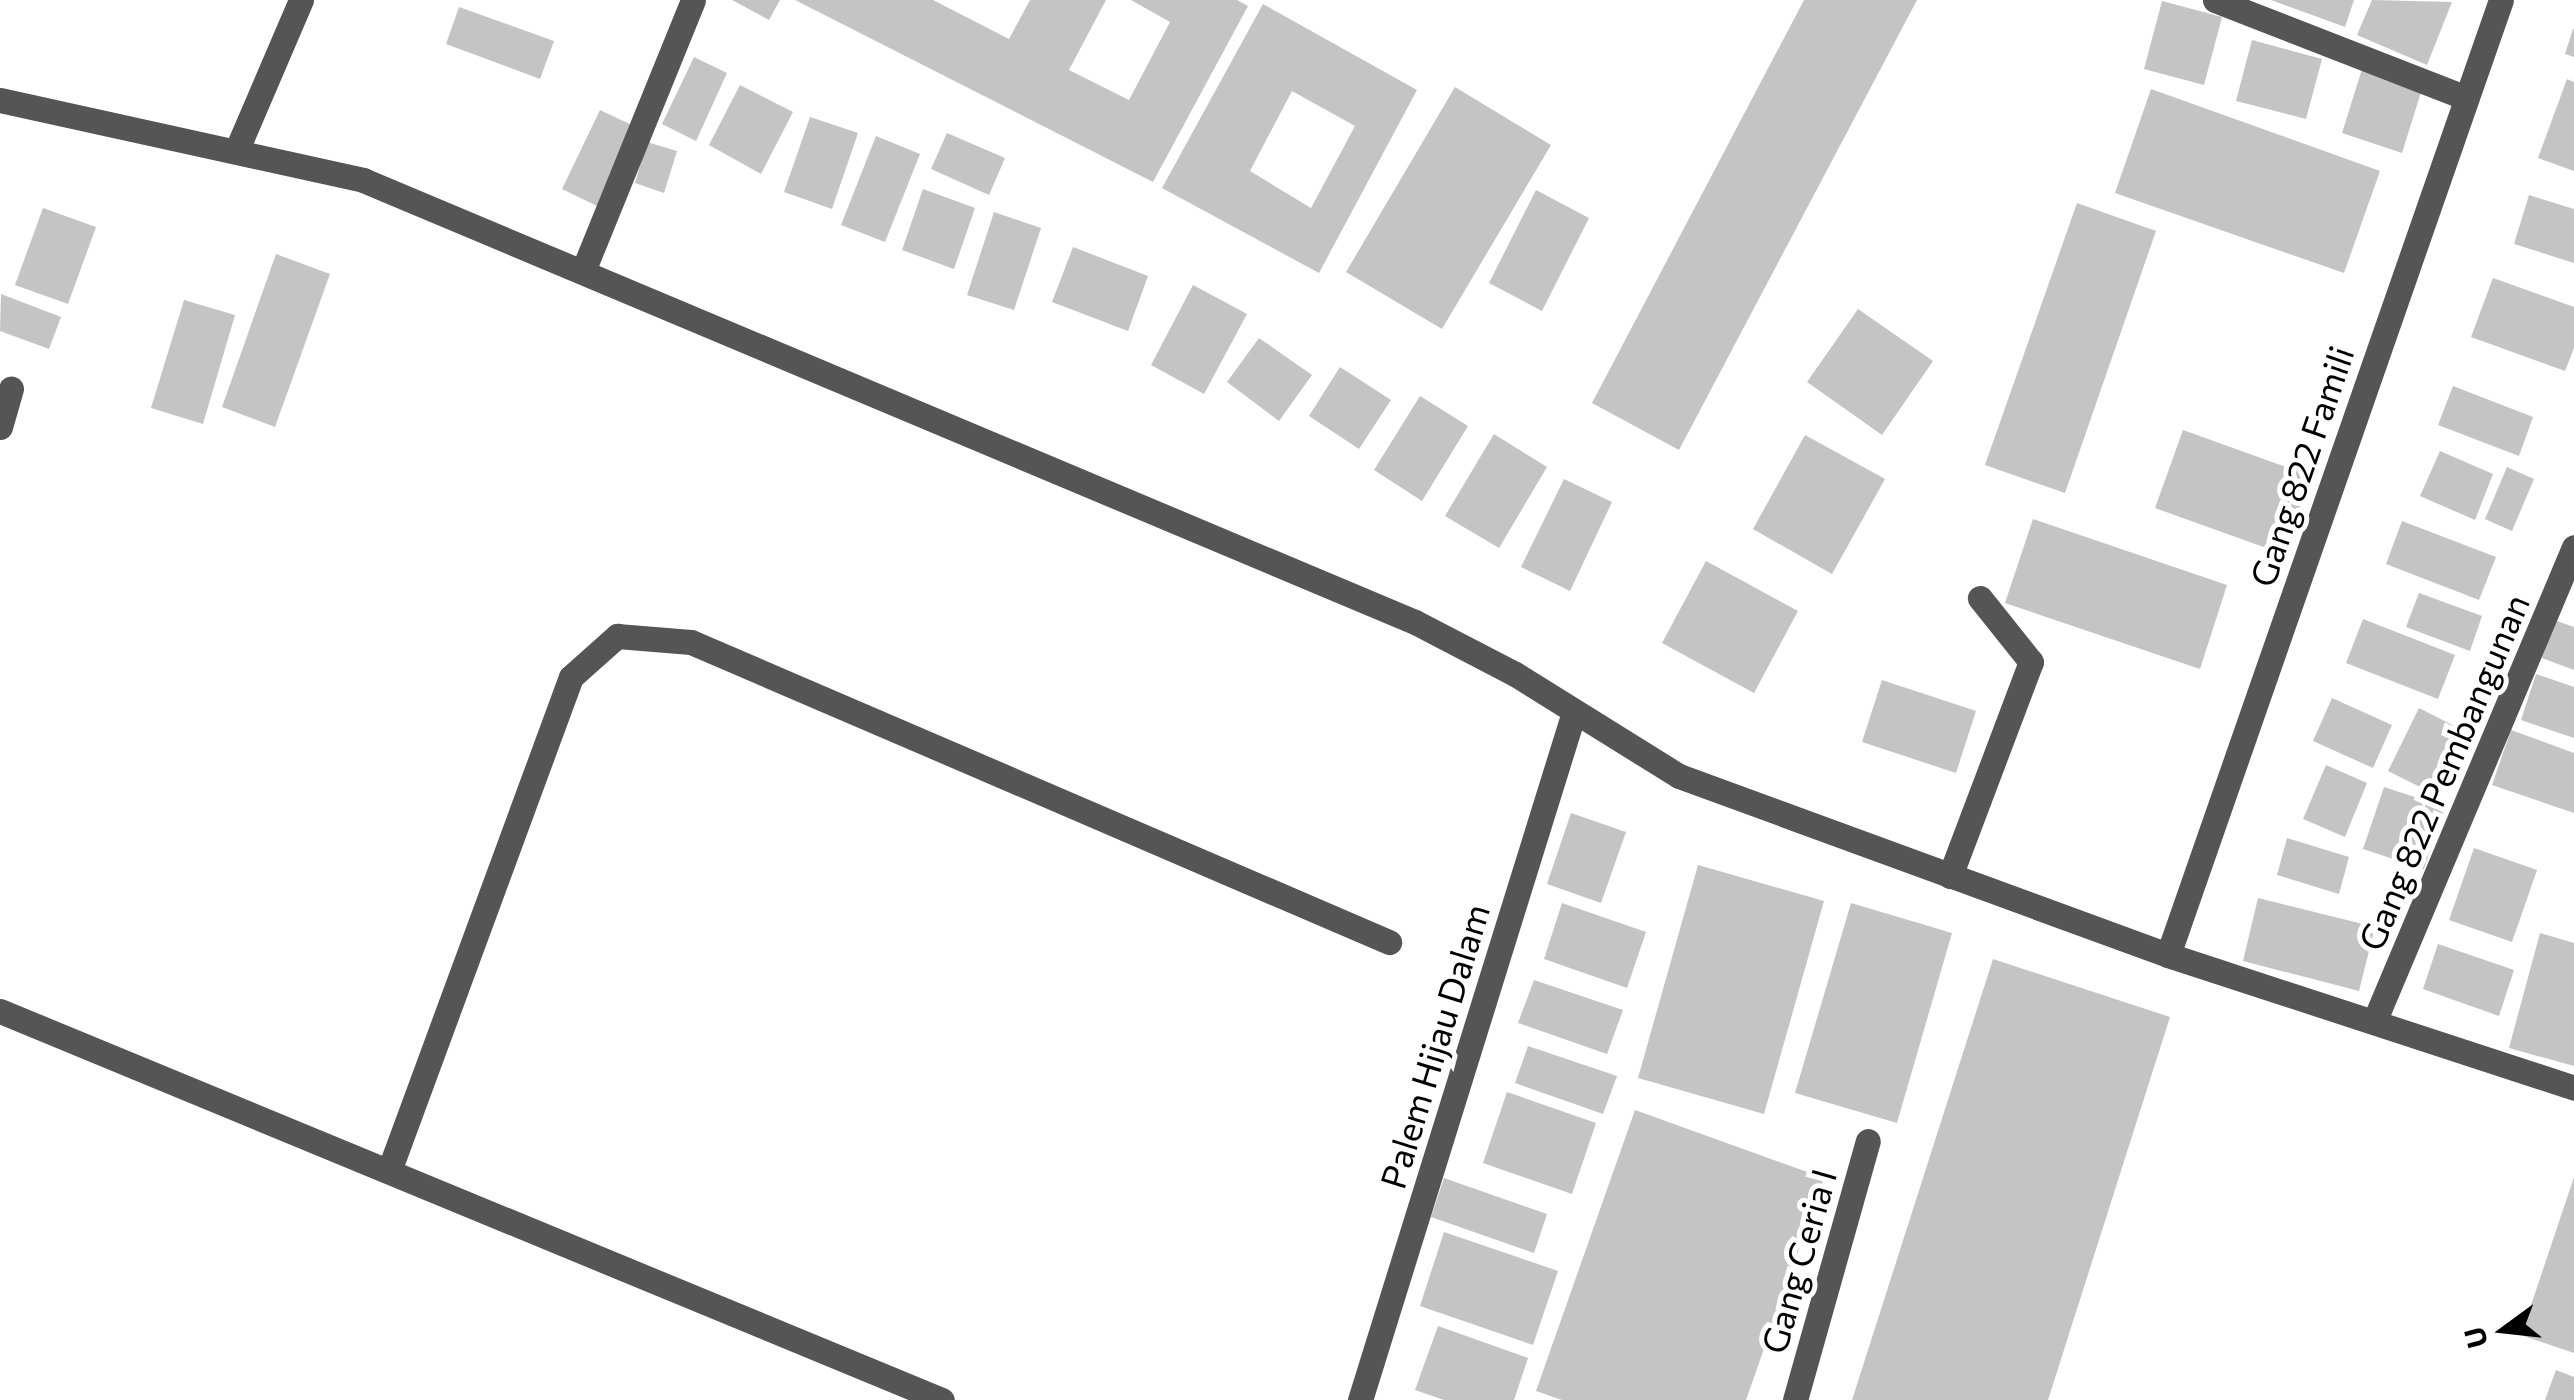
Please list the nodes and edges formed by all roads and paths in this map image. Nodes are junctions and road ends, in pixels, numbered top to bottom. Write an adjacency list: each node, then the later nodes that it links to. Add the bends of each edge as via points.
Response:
1 (301, 0): 7 (street)
2 (693, 0): 8 (street)
3 (2214, 0): 5 (street)
4 (2501, 0): 5 (street, Gang 822 Famili)
5 (2466, 98): 16 (street, Gang 822 Famili)
6 (0, 100): 7 (street)
7 (238, 147): 8 (street, via 363,180)
8 (583, 272): 13 (street, via 1415,622)
9 (11, 389): 10 (street)
10 (0, 427)
11 (2574, 547): 18 (street, Gang 822 Pembangunan)
12 (1980, 598): 14 (street, via 2031,662)
13 (1574, 712): 14 (street, via 1679,776); 23 (street, Palem Hijau Dalam)
14 (1950, 876): 16 (street)
15 (1389, 942): 21 (street, via 691,642 618,636 572,677)
16 (2168, 955): 18 (street)
17 (0, 1010): 21 (street)
18 (2374, 1022): 19 (street)
19 (2574, 1088)
20 (1868, 1140): 24 (street, Gang Ceria I)
21 (389, 1171): 22 (street)
22 (942, 1400)
23 (1360, 1400)
24 (1795, 1400)

